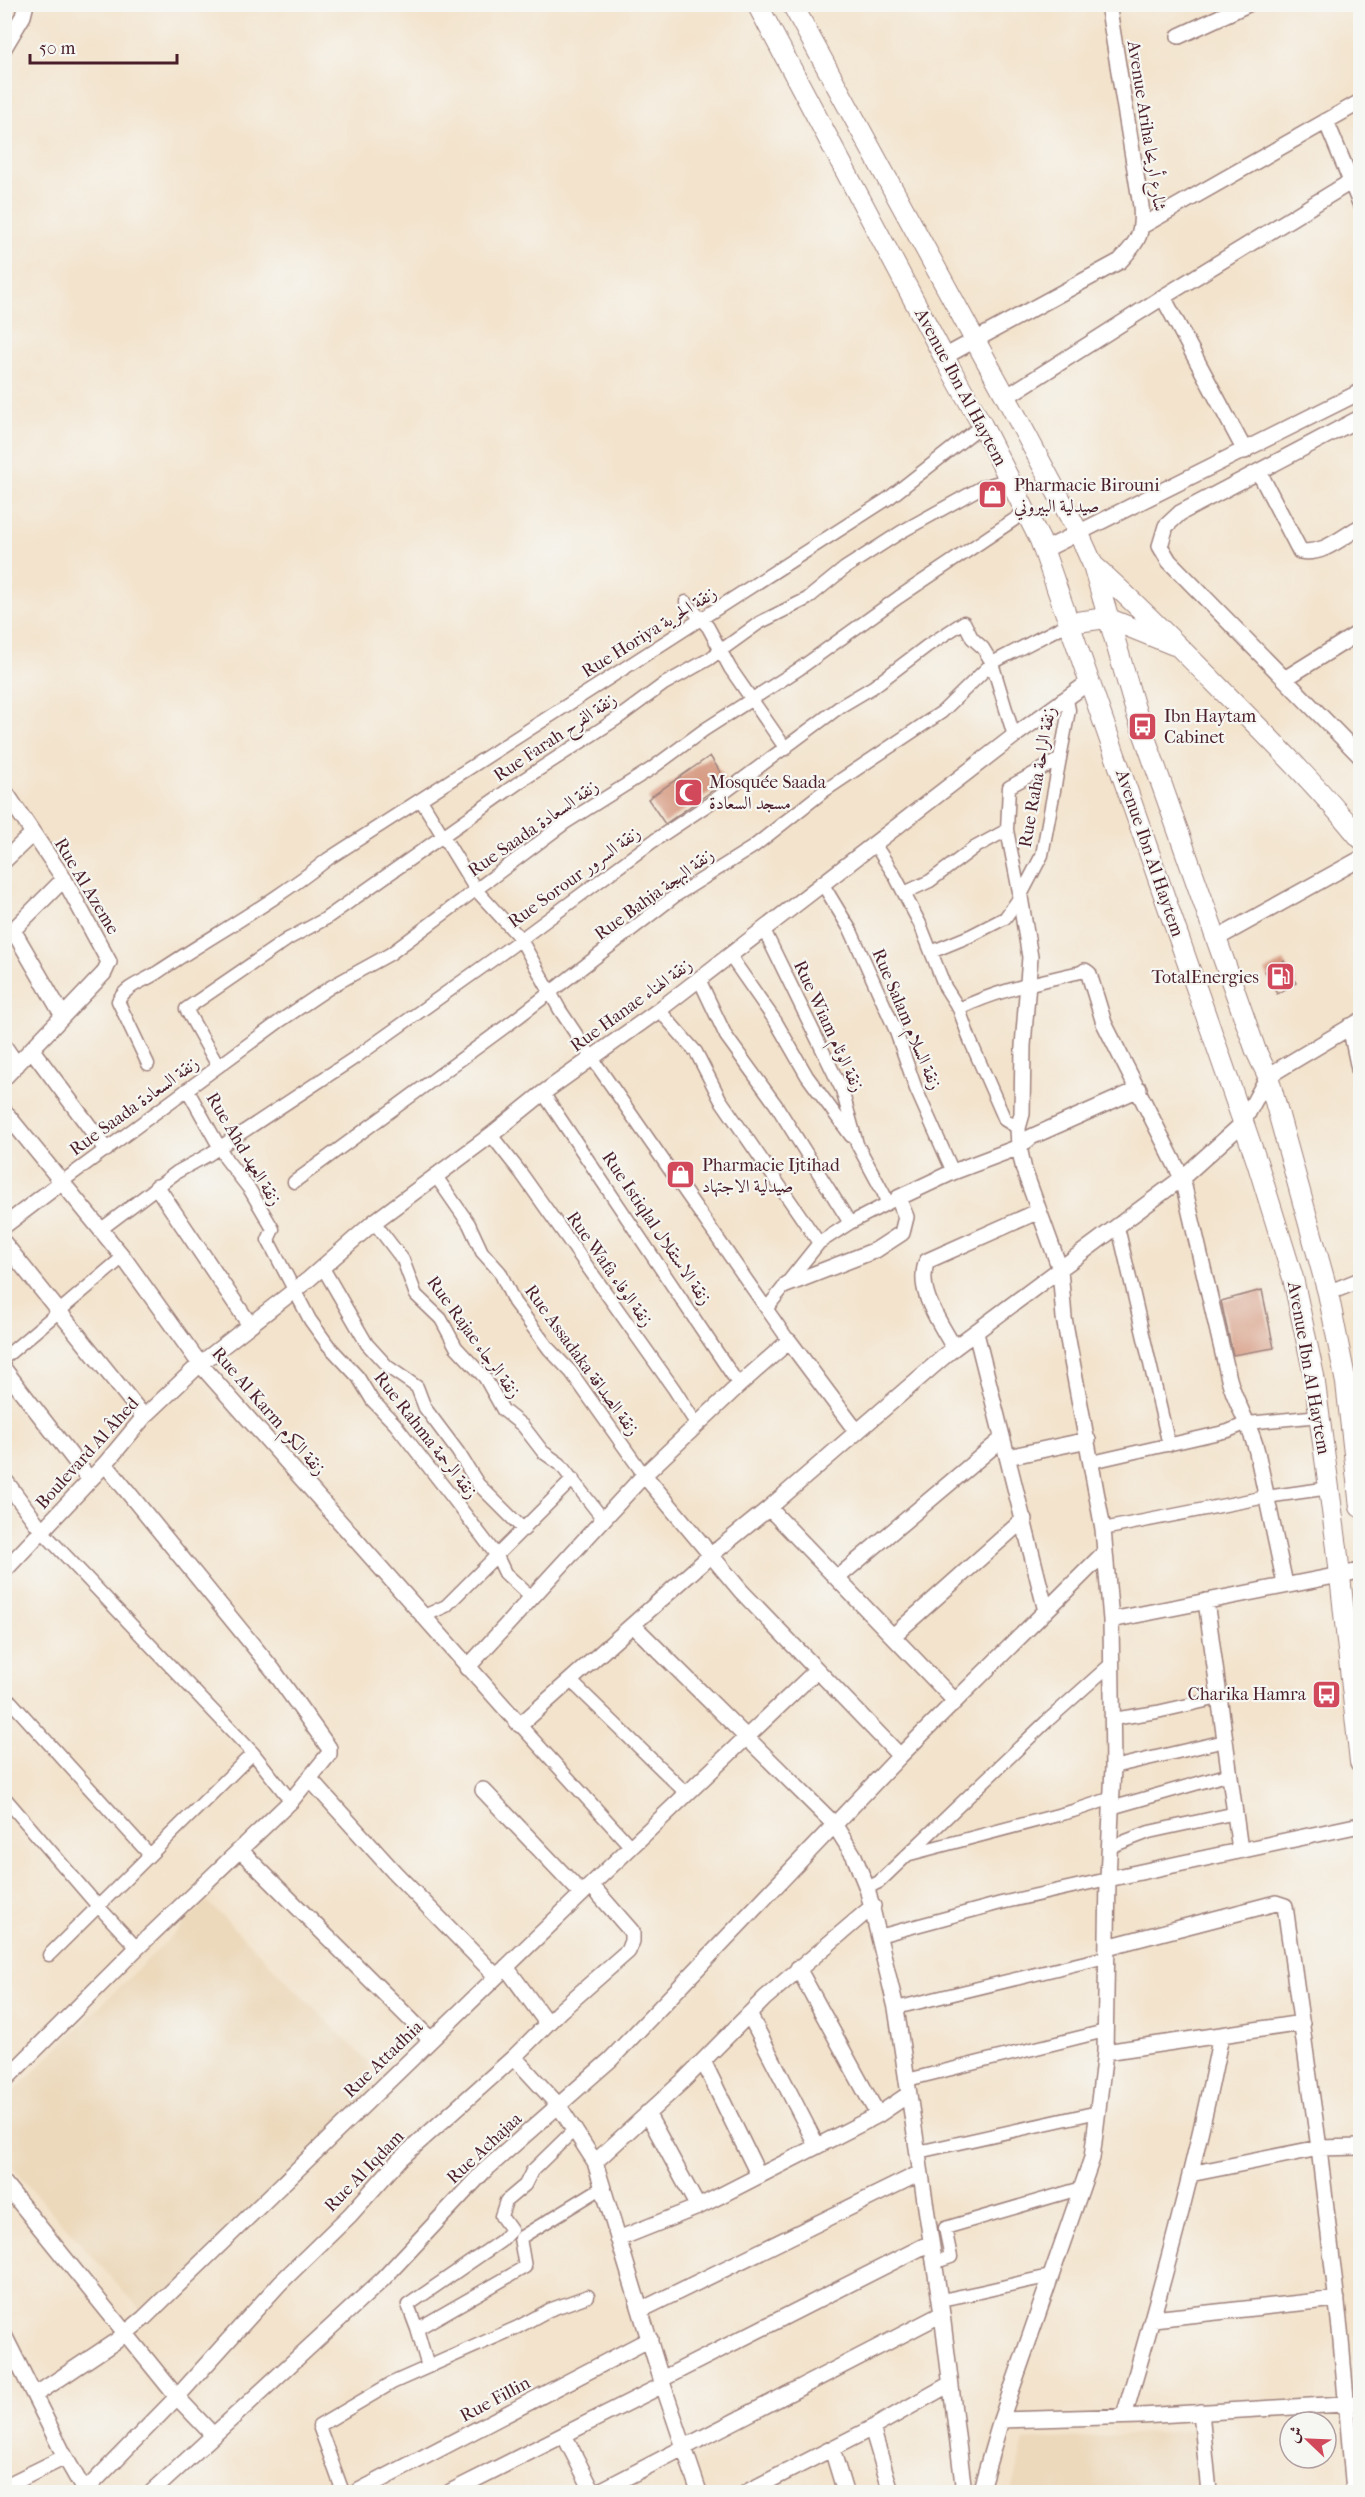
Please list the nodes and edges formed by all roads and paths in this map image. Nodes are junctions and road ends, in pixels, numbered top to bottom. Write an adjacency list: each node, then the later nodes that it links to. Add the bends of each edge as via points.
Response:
1 (26, 4): 7 (street)
2 (757, 4): 15 (street, Avenue Ibn Al Haytem)
3 (792, 4): 14 (street, Avenue Ibn Al Haytem)
4 (1108, 4): 12 (street, Avenue Ariha شارع أريحا, via 1142,206)
5 (1248, 4): 6 (street)
6 (1179, 36)
7 (4, 48)
8 (1360, 102): 9 (street)
9 (1326, 121): 10 (street); 12 (street)
10 (1356, 179): 11 (street); 13 (street)
11 (1360, 203)
12 (1142, 226): 14 (street, Avenue Ariha شارع أريحا, via 1136,244 1120,261)
13 (1163, 297): 17 (street); 20 (street)
14 (974, 341): 15 (street, Avenue Ariha شارع أريحا); 17 (street, Avenue Ibn Al Haytem)
15 (944, 357): 19 (street, Avenue Ibn Al Haytem)
16 (1360, 392): 20 (street)
17 (1006, 397): 25 (street, Avenue Ibn Al Haytem)
18 (1360, 418): 21 (street)
19 (982, 425): 22 (street, Avenue Ibn Al Haytem); 30 (street, Rue Horiya زنقة الحرية, via 889,498)
20 (1245, 451): 25 (street)
21 (1259, 472): 24 (street, via 1300,551 1318,551); 36 (street, via 1180,513 1166,526 1160,546 1170,561)
22 (1010, 478): 23 (street, Avenue Ibn Al Haytem); 34 (street, Rue Farah زنقة الفرح, via 982,487 901,532 845,568 807,599 759,623)
23 (1027, 511): 26 (street, Avenue Ibn Al Haytem); 38 (street, Rue Saada زنقة السعادة)
24 (1360, 527)
25 (1079, 534): 26 (street); 27 (street, Avenue Ibn Al Haytem)
26 (1044, 550): 31 (street, Avenue Ibn Al Haytem)
27 (1093, 565): 29 (street, Avenue Ibn Al Haytem); 33 (street, via 1143,609)
28 (686, 602): 30 (street)
29 (1107, 618): 31 (street); 33 (street); 61 (street, Avenue Ibn Al Haytem)
30 (702, 619): 34 (street); 45 (street, Rue Horiya زنقة الحرية)
31 (1069, 622): 35 (street, Rue Bahja زنقة البهجة); 37 (street, Avenue Ibn Al Haytem)
32 (1360, 632): 36 (street)
33 (1177, 646): 49 (street, via 1311,781)
34 (721, 650): 38 (street); 48 (street, Rue Farah زنقة الفرح, via 664,684)
35 (992, 663): 40 (street, Rue Sorour زنقة السرور); 41 (street, Rue Sorour زنقة السرور, via 964,622 841,706); 67 (street, Rue Bahja زنقة البهجة, via 942,712 824,791 753,847 675,896)
36 (1286, 678): 42 (street)
37 (1089, 682): 39 (street, Rue Hanae زنقة الهناء); 85 (street, Avenue Ibn Al Haytem)
38 (752, 699): 41 (street); 55 (street, Rue Saada زنقة السعادة, via 565,823)
39 (1061, 700): 40 (street, Rue Hanae زنقة الهناء); 43 (street, Rue Raha زنقة الراحة, via 1068,700 1069,705)
40 (1014, 736): 50 (street, Rue Hanae زنقة الهناء)
41 (786, 749): 60 (street, Rue Sorour زنقة السرور)
42 (1360, 756)
43 (1060, 759): 46 (street, via 1009,787); 57 (street, Rue Raha زنقة الراحة, via 1042,855)
44 (4, 790): 47 (street, Rue Al Azeme)
45 (421, 800): 48 (street); 75 (street, Rue Horiya زنقة الحرية, via 256,911 125,990 118,1001)
46 (1007, 830): 56 (street, via 974,848 930,881); 57 (street)
47 (32, 834): 52 (street); 53 (street, Rue Al Azeme)
48 (443, 836): 55 (street); 77 (street, Rue Farah زنقة الفرح, via 186,1009)
49 (1360, 838)
50 (875, 845): 54 (street, Rue Hanae زنقة الهناء); 56 (street)
51 (1360, 858): 61 (street)
52 (4, 861)
53 (64, 879): 59 (street); 70 (street, Rue Al Azeme, via 109,962 104,974)
54 (822, 883): 58 (street, Rue Hanae زنقة الهناء); 92 (street, Rue Salam زنقة السلام, via 851,931)
55 (476, 891): 60 (street); 77 (street, Rue Saada زنقة السعادة, via 390,954 323,992)
56 (904, 893): 62 (street)
57 (1020, 897): 62 (street, Rue Raha زنقة الراحة, via 1005,918); 66 (street, via 1030,957)
58 (764, 930): 63 (street, Rue Hanae زنقة الهناء); 88 (street, Rue Wiam زنقة الوئام, via 842,1090)
59 (9, 935): 70 (street)
60 (520, 938): 67 (street); 89 (street, Rue Sorour زنقة السرور, via 356,1057)
61 (1216, 939): 79 (street, Avenue Ibn Al Haytem, via 1256,1051)
62 (931, 952): 68 (street)
63 (730, 956): 65 (street, Rue Hanae زنقة الهناء); 88 (street, via 776,1022 807,1076)
64 (1085, 971): 66 (street); 82 (street, via 1104,1023)
65 (699, 979): 69 (street, Rue Hanae زنقة الهناء); 101 (street, via 726,1036 776,1105)
66 (1028, 985): 68 (street); 86 (street, via 1022,1114)
67 (550, 992): 74 (street); 96 (street, Rue Bahja زنقة البهجة)
68 (959, 1009): 86 (street, via 1005,1120)
69 (659, 1011): 74 (street, Rue Hanae زنقة الهناء); 106 (street, via 696,1052 720,1099)
70 (63, 1016): 73 (street, Rue Al Azeme)
71 (1355, 1023): 78 (street); 79 (street)
72 (4, 1046): 76 (street)
73 (32, 1050): 76 (street, Rue Al Azeme); 91 (street)
74 (592, 1058): 83 (street, Rue Hanae زنقة الهناء); 114 (street)
75 (148, 1064)
76 (16, 1065): 80 (street, Rue Al Azeme)
77 (218, 1066): 81 (street, Rue Saada زنقة السعادة)
78 (1360, 1074)
79 (1269, 1076): 85 (street); 113 (street, Avenue Ibn Al Haytem)
80 (4, 1078)
81 (187, 1089): 89 (street, Rue Ahd زنقة العهد); 91 (street, Rue Saada زنقة السعادة)
82 (1139, 1089): 90 (street, via 1031,1137); 94 (street)
83 (543, 1093): 87 (street, Rue Hanae زنقة الهناء); 123 (street, Rue Istiqlal زنقة الاستقلال)
84 (4, 1111): 95 (street, Rue Al Karm زنقة الكرم)
85 (1242, 1124): 94 (street); 124 (street, Avenue Ibn Al Haytem, via 1293,1278)
86 (1018, 1128): 90 (street)
87 (491, 1135): 93 (street, Rue Hanae زنقة الهناء); 127 (street, Rue Wafa زنقة الوفاء)
88 (857, 1144): 98 (street, Rue Wiam زنقة الوئام, via 884,1194)
89 (219, 1147): 97 (street, Rue Sorour زنقة السرور); 112 (street, Rue Ahd زنقة العهد, via 273,1229 268,1240)
90 (1019, 1147): 92 (street); 99 (street)
91 (106, 1149): 95 (street, Rue Saada زنقة السعادة)
92 (953, 1172): 98 (street)
93 (435, 1175): 100 (street, Rue Hanae زنقة الهناء); 135 (street, Rue Assadaka زنقة الصداقة, via 469,1224 482,1252 500,1272 514,1302 571,1372)
94 (1182, 1178): 103 (street); 126 (street, via 1234,1399)
95 (63, 1181): 102 (street); 104 (street, Rue Al Karm زنقة الكرم)
96 (294, 1182)
97 (157, 1187): 104 (street, Rue Sorour زنقة السرور); 116 (street)
98 (893, 1201): 101 (street); 111 (street, via 906,1217 902,1233 876,1250)
99 (1039, 1211): 109 (street); 119 (street, via 927,1261 923,1272 929,1302)
100 (374, 1222): 108 (street, Rue Hanae زنقة الهناء); 137 (street, Rue Rajae زنقة الرجاء, via 403,1260 416,1295 441,1318 456,1347 485,1378 503,1410)
101 (850, 1223): 106 (street)
102 (4, 1226)
103 (1118, 1227): 109 (street); 131 (street)
104 (100, 1230): 107 (street, Rue Al Karm زنقة الكرم)
105 (4, 1243): 115 (street)
106 (819, 1243): 111 (street)
107 (123, 1257): 115 (street); 121 (street, Rue Al Karm زنقة الكرم)
108 (323, 1268): 112 (street, Rue Hanae زنقة الهناء); 146 (street, via 367,1344 388,1367 417,1387 425,1408 478,1484)
109 (1060, 1269): 117 (street); 130 (street, via 1064,1318)
110 (1360, 1280): 113 (street)
111 (786, 1285): 114 (street)
112 (294, 1290): 116 (street, Rue Hanae زنقة الهناء); 150 (street, Rue Rahma زنقة الرحمة, via 328,1345 358,1377 372,1400)
113 (1328, 1293): 141 (street, Avenue Ibn Al Haytem, via 1346,1383)
114 (767, 1308): 118 (street)
115 (60, 1310): 120 (street); 125 (street)
116 (250, 1325): 121 (street, Rue Hanae زنقة الهناء)
117 (976, 1333): 119 (street); 129 (street)
118 (789, 1341): 123 (street); 128 (street)
119 (954, 1348): 128 (street)
120 (4, 1358)
121 (200, 1364): 125 (street, Boulevard Al Âhed); 159 (street, Rue Al Karm زنقة الكرم)
122 (4, 1369): 138 (street)
123 (739, 1385): 127 (street)
124 (1320, 1416): 126 (street); 139 (street, Avenue Ibn Al Haytem)
125 (144, 1418): 134 (street, Boulevard Al Âhed)
126 (1247, 1423): 131 (street); 140 (street)
127 (697, 1425): 135 (street)
128 (857, 1432): 142 (street)
129 (1002, 1438): 132 (street); 154 (street)
130 (1088, 1440): 132 (street); 133 (street)
131 (1169, 1445): 133 (street)
132 (1008, 1457): 143 (street)
133 (1092, 1462): 145 (street)
134 (105, 1464): 138 (street, Boulevard Al Âhed); 179 (street, via 273,1670 329,1748)
135 (644, 1475): 144 (street); 149 (street)
136 (4, 1479): 147 (street)
137 (573, 1479): 144 (street, Rue Rajae زنقة الرجاء); 146 (street)
138 (90, 1480): 147 (street, Boulevard Al Âhed)
139 (1330, 1488): 140 (street); 153 (street, Avenue Ibn Al Haytem)
140 (1266, 1497): 145 (street); 155 (street)
141 (1360, 1507)
142 (770, 1508): 149 (street); 154 (street)
143 (1024, 1519): 158 (street); 162 (street)
144 (603, 1520): 156 (street)
145 (1103, 1529): 148 (street)
146 (524, 1530): 150 (street)
147 (43, 1532): 151 (street, Boulevard Al Âhed); 174 (street)
148 (1105, 1552): 158 (street, Rue Achajaa); 160 (street)
149 (711, 1555): 161 (street); 165 (street)
150 (497, 1556): 156 (street, Rue Rahma زنقة الرحمة, via 505,1573); 159 (street, via 446,1606)
151 (4, 1571)
152 (1360, 1571): 153 (street)
153 (1339, 1575): 155 (street); 176 (street, Avenue Ibn Al Haytem)
154 (837, 1578): 162 (street)
155 (1285, 1584): 157 (street)
156 (532, 1598): 164 (street)
157 (1206, 1601): 160 (street); 168 (street)
158 (1046, 1611): 169 (street, Rue Achajaa)
159 (424, 1616): 164 (street, Rue Al Karm زنقة الكرم)
160 (1111, 1620): 163 (street)
161 (634, 1626): 166 (street); 172 (street)
162 (893, 1636): 169 (street)
163 (1111, 1664): 170 (street); 193 (street)
164 (467, 1668): 171 (street, Rue Al Karm زنقة الكرم)
165 (816, 1671): 172 (street, Rue Attadhia); 175 (street)
166 (571, 1681): 171 (street); 181 (street)
167 (4, 1694): 192 (street)
168 (1219, 1698): 170 (street); 173 (street)
169 (956, 1701): 175 (street, Rue Achajaa)
170 (1113, 1719): 177 (street)
171 (520, 1725): 188 (street)
172 (747, 1736): 181 (street, Rue Attadhia); 186 (street)
173 (1226, 1741): 177 (street); 178 (street)
174 (253, 1754): 183 (street); 192 (street)
175 (900, 1756): 186 (street, Rue Achajaa)
176 (1360, 1762)
177 (1113, 1767): 184 (street)
178 (1230, 1774): 184 (street); 185 (street)
179 (310, 1779): 183 (street); 204 (street, via 395,1873)
180 (483, 1790): 196 (street, Rue Al Iqdam)
181 (687, 1794): 188 (street, Rue Attadhia)
182 (4, 1797): 197 (street)
183 (291, 1801): 190 (street)
184 (1111, 1803): 189 (street); 193 (street)
185 (1236, 1813): 189 (street, via 1149,1832); 191 (street)
186 (834, 1824): 195 (street, via 854,1856); 217 (street, Rue Achajaa, via 611,2059)
187 (1360, 1825): 191 (street)
188 (631, 1847): 196 (street, Rue Attadhia)
189 (1110, 1847): 194 (street)
190 (240, 1850): 200 (street); 211 (street)
191 (1240, 1850): 194 (street)
192 (150, 1854): 197 (street)
193 (909, 1854): 195 (street)
194 (1108, 1879): 199 (street); 201 (street)
195 (867, 1888): 198 (street)
196 (587, 1889): 204 (street, Rue Attadhia); 207 (street, Rue Al Iqdam, via 632,1932 632,1941 628,1951)
197 (97, 1905): 200 (street); 202 (street)
198 (873, 1906): 199 (street); 203 (street)
199 (879, 1936): 205 (street)
200 (137, 1948): 215 (street)
201 (1107, 1952): 205 (street); 208 (street, via 1280,1903 1286,1909); 209 (street)
202 (49, 1955)
203 (798, 1968): 206 (street); 220 (street)
204 (501, 1971): 207 (street); 211 (street, Rue Attadhia)
205 (896, 2008): 216 (street)
206 (749, 2014): 214 (street); 222 (street)
207 (547, 2023): 213 (street, Rue Al Iqdam)
208 (1302, 2023): 210 (street); 224 (street)
209 (1105, 2031): 212 (street); 216 (street)
210 (1221, 2035): 212 (street); 228 (street)
211 (431, 2040): 244 (street, Rue Attadhia)
212 (1105, 2052): 218 (street)
213 (514, 2057): 217 (street); 251 (street, Rue Al Iqdam, via 400,2160 280,2283)
214 (703, 2061): 219 (street); 229 (street)
215 (4, 2081)
216 (908, 2087): 220 (street); 225 (street)
217 (559, 2106): 221 (street); 257 (street, Rue Achajaa, via 484,2171 382,2280)
218 (1098, 2112): 225 (street); 232 (street, via 1092,2158)
219 (647, 2113): 226 (street); 233 (street)
220 (878, 2115): 222 (street)
221 (575, 2129): 226 (street); 243 (street, via 532,2171 525,2185 506,2200 501,2216 511,2229 501,2241 408,2305)
222 (817, 2146): 229 (street)
223 (1360, 2147): 224 (street)
224 (1319, 2148): 228 (street); 239 (street)
225 (918, 2152): 227 (street)
226 (595, 2162): 231 (street)
227 (920, 2173): 235 (street); 241 (street)
228 (1190, 2174): 242 (street)
229 (759, 2176): 233 (street)
230 (4, 2183): 244 (street)
231 (603, 2187): 234 (street); 243 (street, via 520,2238 525,2267)
232 (1082, 2188): 236 (street, via 945,2228 951,2257); 237 (street)
233 (698, 2207): 234 (street)
234 (618, 2239): 241 (street)
235 (930, 2243): 236 (street); 248 (street)
236 (933, 2263): 240 (street)
237 (1052, 2276): 240 (street, via 1006,2284); 255 (street)
238 (588, 2296): 247 (street, via 549,2310)
239 (1336, 2299): 242 (street); 252 (street)
240 (940, 2307): 249 (street); 259 (street)
241 (641, 2310): 246 (street)
242 (1153, 2319): 254 (street)
243 (417, 2329): 247 (street)
244 (126, 2332): 250 (street, Rue Attadhia); 251 (street)
245 (4, 2335): 250 (street)
246 (650, 2339): 248 (street); 267 (street, Rue Fillin)
247 (428, 2367): 266 (street, via 392,2383 319,2426)
248 (663, 2382): 258 (street); 259 (street)
249 (950, 2384): 256 (street); 275 (street)
250 (35, 2395): 261 (street)
251 (177, 2397): 257 (street); 264 (street, Rue Al Iqdam)
252 (1354, 2403): 253 (street); 278 (street)
253 (1201, 2412): 254 (street); 277 (street)
254 (1124, 2416): 255 (street)
255 (1001, 2420): 276 (street)
256 (872, 2428): 260 (street); 274 (street)
257 (213, 2435): 265 (street, Rue Achajaa)
258 (564, 2435): 268 (street); 269 (street)
259 (684, 2448): 270 (street); 271 (street)
260 (832, 2449): 263 (street); 273 (street)
261 (65, 2457): 262 (street); 264 (street)
262 (4, 2487)
263 (771, 2487): 272 (street)
264 (85, 2492)
265 (152, 2493)
266 (343, 2493)
267 (357, 2493)
268 (450, 2493)
269 (593, 2493)
270 (598, 2493)
271 (699, 2493)
272 (747, 2493)
273 (845, 2493)
274 (891, 2493)
275 (964, 2493)
276 (980, 2493)
277 (1209, 2493)
278 (1354, 2493)

